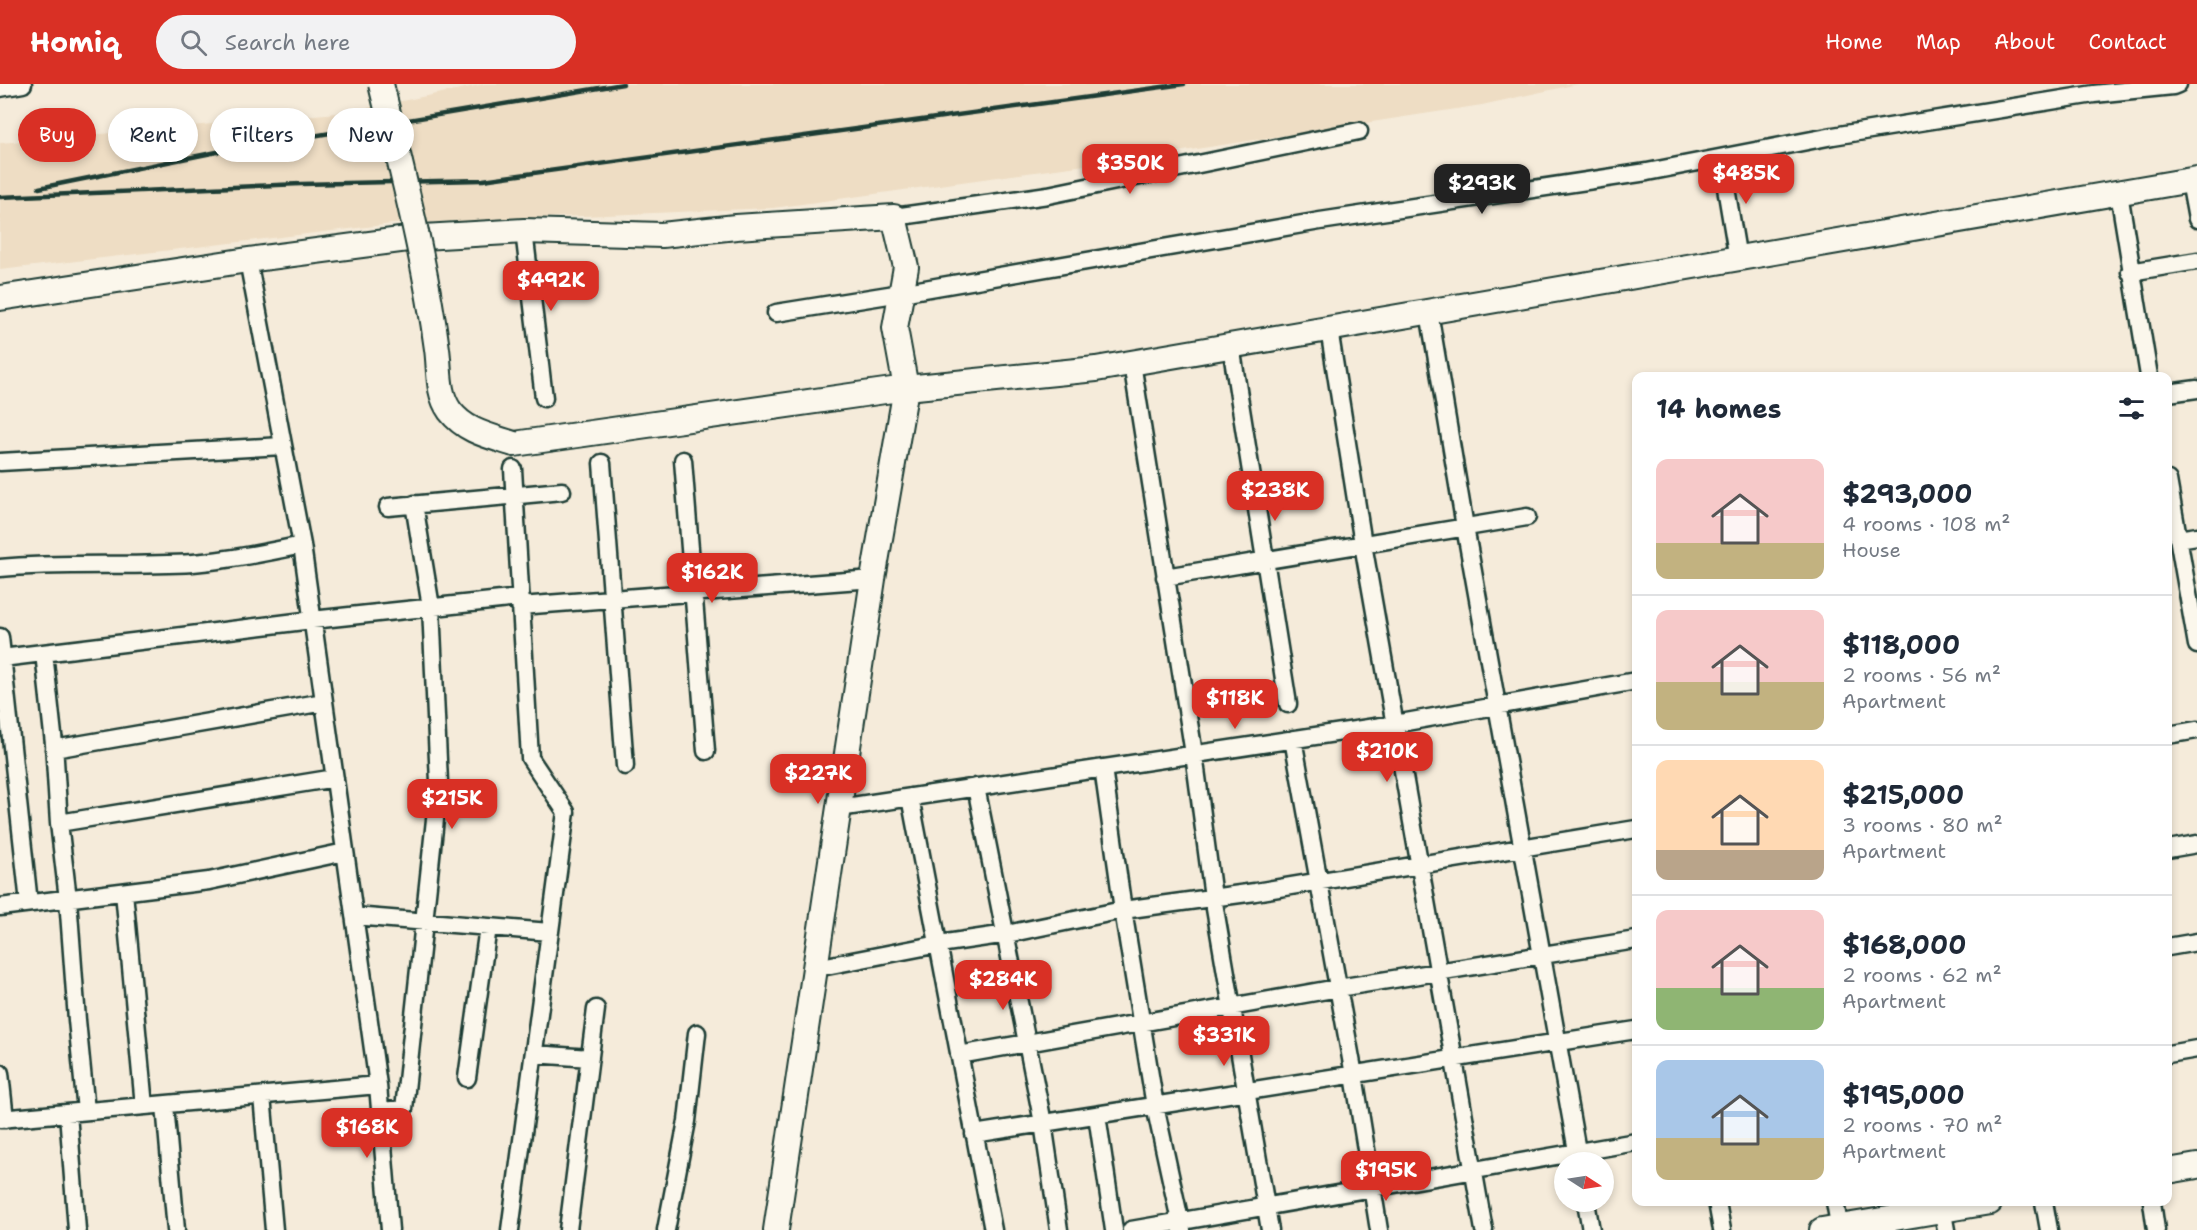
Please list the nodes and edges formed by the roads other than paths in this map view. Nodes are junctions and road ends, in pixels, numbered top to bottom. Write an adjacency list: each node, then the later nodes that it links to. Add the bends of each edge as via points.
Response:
1 (23, 84): 4 (street)
2 (381, 84): 24 (street, bridge, via 422,253 440,387 449,410 470,429 514,444)
3 (2178, 84): 6 (street, via 2071,97)
4 (0, 88)
5 (1359, 131): 9 (street, via 1048,195)
6 (1721, 158): 12 (street); 16 (street)
7 (2194, 180): 8 (street); 10 (street)
8 (2119, 193): 12 (street); 15 (street)
9 (894, 217): 11 (street, via 662,235); 16 (street, via 906,267)
10 (2197, 219)
11 (524, 231): 13 (street, via 423,237); 27 (street)
12 (1738, 259): 18 (street)
13 (248, 260): 17 (street); 28 (street)
14 (2197, 261): 15 (street)
15 (2130, 273): 23 (street)
16 (901, 293): 19 (street); 24 (street, via 895,328)
17 (0, 298)
18 (1429, 312): 20 (street); 39 (street)
19 (776, 313)
20 (1329, 329): 21 (street); 42 (street)
21 (1230, 346): 22 (street); 44 (street)
22 (1131, 363): 24 (street); 46 (street)
23 (2148, 372)
24 (906, 388): 47 (street)
25 (2197, 389): 26 (street)
26 (2172, 392)
27 (544, 398)
28 (283, 446): 30 (street); 43 (street)
29 (683, 460): 48 (street)
30 (0, 462)
31 (602, 463): 49 (street)
32 (513, 469): 34 (street)
33 (562, 491): 34 (street)
34 (514, 495): 35 (street); 50 (street)
35 (414, 504): 37 (street); 51 (street)
36 (2172, 504): 41 (street)
37 (388, 507)
38 (1527, 517): 39 (street)
39 (1465, 527): 42 (street); 60 (street)
40 (2197, 536): 41 (street)
41 (2178, 539): 54 (street)
42 (1364, 544): 44 (street); 61 (street)
43 (302, 545): 45 (street, via 241,558 191,563); 52 (street)
44 (1264, 561): 46 (street); 59 (street)
45 (0, 568)
46 (1165, 577): 67 (street)
47 (873, 579): 48 (street); 73 (street)
48 (694, 592): 49 (street); 66 (street)
49 (611, 599): 50 (street); 68 (street)
50 (519, 602): 51 (street); 91 (street, via 530,758 566,812)
51 (431, 607): 52 (street); 89 (street, via 439,782)
52 (312, 620): 55 (street); 58 (street)
53 (0, 637): 56 (street)
54 (2197, 645)
55 (44, 653): 56 (street); 65 (street)
56 (2, 658): 85 (street)
57 (1632, 682): 60 (street)
58 (324, 702): 65 (street); 70 (street)
59 (1288, 704)
60 (1497, 705): 61 (street); 77 (street)
61 (1395, 724): 64 (street); 80 (street)
62 (2197, 730): 63 (street)
63 (2172, 734)
64 (1293, 739): 67 (street); 81 (street)
65 (54, 749): 74 (street)
66 (706, 751)
67 (1194, 754): 69 (street); 83 (street)
68 (625, 766)
69 (1103, 768): 71 (street); 87 (street)
70 (335, 778): 74 (street); 79 (street)
71 (976, 787): 72 (street); 92 (street)
72 (910, 797): 73 (street); 95 (street)
73 (839, 808): 98 (street)
74 (58, 823): 84 (street)
75 (1632, 830): 77 (street)
76 (2197, 844): 78 (street)
77 (1522, 848): 80 (street); 97 (street)
78 (2172, 848)
79 (345, 852): 82 (street, via 209,880); 88 (street)
80 (1419, 865): 81 (street); 99 (street)
81 (1319, 881): 83 (street); 100 (street)
82 (124, 892): 84 (street); 121 (street)
83 (1213, 897): 87 (street); 101 (street)
84 (68, 899): 85 (street); 123 (street)
85 (29, 903): 86 (street)
86 (0, 907)
87 (1123, 910): 92 (street); 103 (street)
88 (354, 916): 89 (street); 117 (street)
89 (424, 922): 90 (street); 124 (street, via 404,1109)
90 (488, 927): 91 (street); 116 (street)
91 (550, 932): 110 (street)
92 (1007, 934): 95 (street); 107 (street)
93 (1632, 941): 97 (street)
94 (2197, 942): 96 (street)
95 (939, 944): 98 (street); 111 (street)
96 (2172, 946)
97 (1542, 954): 99 (street); 106 (street)
98 (816, 968): 155 (street)
99 (1438, 972): 100 (street); 113 (street)
100 (1338, 988): 101 (street); 115 (street)
101 (1232, 1008): 103 (street); 118 (street)
102 (596, 1009): 112 (street)
103 (1142, 1024): 107 (street); 122 (street)
104 (1632, 1031): 106 (street)
105 (697, 1033): 154 (street, via 687,1121)
106 (1558, 1043): 113 (street); 131 (street)
107 (1027, 1044): 111 (street); 128 (street)
108 (2197, 1049): 109 (street)
109 (2172, 1053)
110 (534, 1054): 112 (street); 152 (street)
111 (959, 1055): 129 (street)
112 (590, 1058): 153 (street)
113 (1453, 1059): 115 (street); 136 (street)
114 (0, 1073): 127 (street)
115 (1354, 1075): 118 (street); 137 (street)
116 (467, 1078)
117 (378, 1086): 119 (street); 124 (street)
118 (1246, 1091): 122 (street); 143 (street)
119 (262, 1096): 120 (street); 150 (street)
120 (165, 1105): 121 (street); 149 (street)
121 (144, 1106): 123 (street)
122 (1155, 1106): 126 (street); 146 (street)
123 (86, 1111): 125 (street)
124 (380, 1111): 151 (street)
125 (68, 1113): 127 (street); 148 (street)
126 (1097, 1115): 128 (street); 158 (street)
127 (3, 1119)
128 (1043, 1123): 129 (street); 157 (street)
129 (974, 1134): 156 (street)
130 (1632, 1143): 132 (street)
131 (1577, 1152)
132 (1597, 1152)
133 (1554, 1160): 136 (street)
134 (2197, 1166): 135 (street)
135 (2172, 1170)
136 (1473, 1171): 137 (street); 162 (street)
137 (1372, 1187): 143 (street); 161 (street)
138 (1719, 1206): 164 (street)
139 (1835, 1206): 147 (street)
140 (1974, 1206): 145 (street)
141 (2045, 1206): 165 (street)
142 (2153, 1206): 166 (street)
143 (1266, 1207): 146 (street); 160 (street)
144 (1588, 1212): 163 (street)
145 (1943, 1214): 147 (street)
146 (1181, 1226): 159 (street)
147 (1834, 1229)
148 (77, 1230)
149 (176, 1230)
150 (274, 1230)
151 (390, 1230)
152 (510, 1230)
153 (568, 1230)
154 (666, 1230)
155 (776, 1230)
156 (993, 1230)
157 (1059, 1230)
158 (1114, 1230)
159 (1131, 1230)
160 (1270, 1230)
161 (1379, 1230)
162 (1484, 1230)
163 (1591, 1230)
164 (1722, 1230)
165 (2049, 1230)
166 (2156, 1230)

